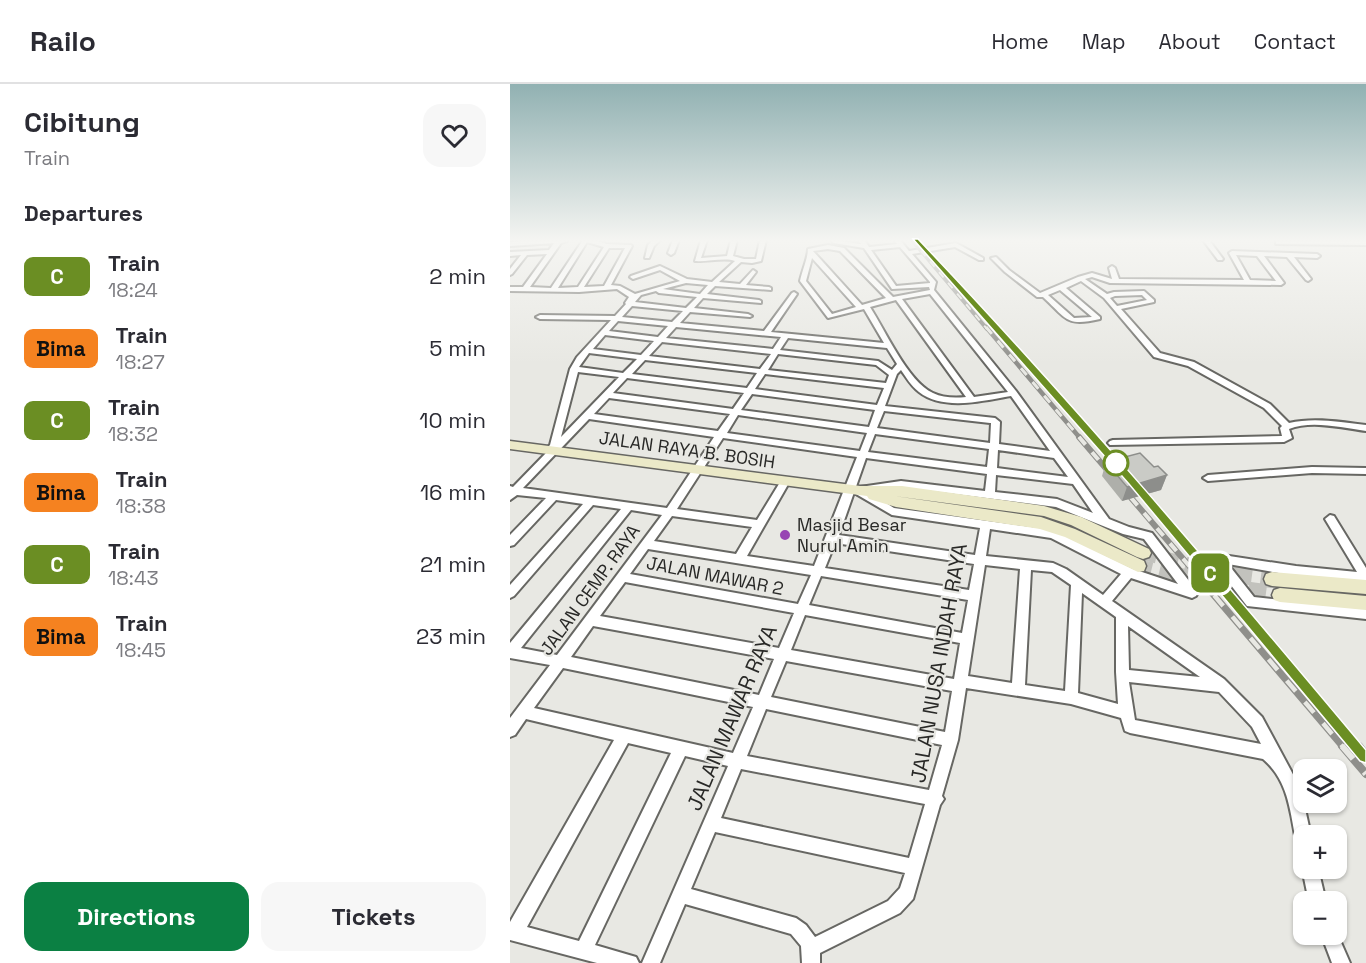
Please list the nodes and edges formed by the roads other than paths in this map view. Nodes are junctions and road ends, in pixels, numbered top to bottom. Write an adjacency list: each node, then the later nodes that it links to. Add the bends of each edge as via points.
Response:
1 (531, 281): 22 (street)
2 (559, 281): 26 (street)
3 (585, 281): 27 (street)
4 (610, 281): 23 (street)
5 (686, 281): 19 (street); 28 (street)
6 (716, 281): 19 (street)
7 (746, 281): 20 (street)
8 (804, 281): 36 (street, via 830,316)
9 (838, 281): 36 (street)
10 (876, 281): 34 (street)
11 (889, 281): 24 (street, via 894,288)
12 (927, 281): 24 (street)
13 (1019, 281): 32 (street)
14 (1076, 281): 21 (street)
15 (1084, 281): 33 (street)
16 (1119, 281): 18 (street)
17 (1279, 281): 18 (street)
18 (1248, 282)
19 (713, 284): 20 (street); 31 (street)
20 (742, 286): 35 (street, via 769,289)
21 (1061, 287): 32 (street); 32 (street, via 1097,318 1074,320)
22 (526, 288): 25 (street); 26 (street)
23 (606, 288): 27 (street); 30 (street)
24 (932, 288): 34 (street); 59 (street)
25 (510, 289)
26 (553, 290): 27 (street)
27 (579, 290)
28 (658, 291): 30 (street); 31 (street)
29 (794, 294): 45 (street)
30 (630, 295): 38 (street); 41 (street)
31 (702, 296): 35 (street); 38 (street)
32 (1040, 296)
33 (1106, 297): 37 (street); 37 (street, via 1144,292 1152,301)
34 (894, 298): 36 (street); 61 (street)
35 (759, 302): 39 (street)
36 (863, 307): 48 (street)
37 (1117, 308): 65 (street, via 1157,355 1191,364 1267,406)
38 (689, 310): 39 (street); 42 (street)
39 (748, 316): 43 (street)
40 (540, 317): 41 (street)
41 (616, 318): 42 (street); 44 (street); 53 (street, via 584,351)
42 (675, 324): 43 (street); 47 (street)
43 (737, 330): 45 (street)
44 (603, 333): 47 (street); 49 (street)
45 (767, 333): 46 (street)
46 (786, 336): 48 (street); 50 (street, JALAN CEMP. RAYA)
47 (661, 339): 50 (street); 51 (street)
48 (891, 346): 52 (street)
49 (588, 351): 51 (street); 53 (street)
50 (775, 352): 54 (street, JALAN CEMP. RAYA); 55 (street, via 878,363)
51 (645, 356): 54 (street); 56 (street)
52 (901, 364): 55 (street); 61 (street, via 912,381 929,395)
53 (574, 369): 56 (street); 72 (street)
54 (764, 370): 57 (street); 58 (street, JALAN CEMP. RAYA)
55 (893, 374): 57 (street, JALAN MAWAR RAYA)
56 (626, 375): 58 (street); 60 (street)
57 (889, 386): 62 (street, JALAN MAWAR RAYA)
58 (750, 391): 62 (street); 63 (street, JALAN CEMP. RAYA)
59 (1012, 393): 61 (street); 74 (street)
60 (608, 394): 63 (street); 64 (street)
61 (972, 400)
62 (881, 408): 66 (street, JALAN MAWAR RAYA); 71 (street, via 992,420 996,422)
63 (736, 413): 66 (street); 68 (street, JALAN CEMP. RAYA)
64 (588, 416): 68 (street); 72 (street)
65 (1287, 426): 67 (street); 69 (street, via 1284,439)
66 (873, 429): 71 (street); 73 (street, JALAN MAWAR RAYA)
67 (1366, 429)
68 (722, 435): 73 (street); 75 (street, JALAN CEMP. RAYA)
69 (1113, 443)
70 (510, 445): 72 (main road, JALAN RAYA B. BOSIH)
71 (995, 446): 74 (street); 76 (street)
72 (553, 450): 75 (main road, JALAN RAYA B. BOSIH); 82 (street)
73 (864, 455): 76 (street); 81 (street, JALAN MAWAR RAYA)
74 (1055, 455): 80 (street)
75 (698, 470): 79 (main road, JALAN RAYA B. BOSIH); 87 (street, JALAN CEMP. RAYA)
76 (992, 471): 80 (street); 83 (street)
77 (1366, 471): 78 (street, via 1312,470)
78 (1208, 478)
79 (785, 481): 81 (main road, JALAN RAYA B. BOSIH); 90 (street)
80 (1074, 481): 89 (street)
81 (855, 490): 83 (street, JALAN RAYA B. BOSIH, via 901,484); 91 (street, JALAN RAYA B. BOSIH, via 892,510); 92 (street, JALAN MAWAR RAYA); 97 (main road, via 896,502 1041,523 1070,532)
82 (512, 492): 84 (street)
83 (990, 494): 89 (street, JALAN RAYA B. BOSIH, via 1057,503)
84 (554, 496): 85 (street); 93 (street)
85 (591, 501): 86 (street); 105 (street)
86 (629, 506): 87 (street); 115 (street)
87 (669, 511): 90 (street); 94 (street, JALAN CEMP. RAYA)
88 (1329, 519): 101 (street)
89 (1106, 523): 97 (street, JALAN RAYA B. BOSIH, via 1148,536 1192,593)
90 (759, 524): 95 (street)
91 (986, 524): 96 (street, JALAN NUSA INDAH RAYA); 97 (street, JALAN RAYA B. BOSIH, via 1053,534)
92 (832, 538): 96 (street); 99 (street, JALAN MAWAR RAYA)
93 (510, 542)
94 (645, 544): 95 (street); 100 (street, JALAN CEMP. RAYA)
95 (739, 559): 99 (street)
96 (980, 560): 98 (street); 107 (street, JALAN NUSA INDAH RAYA)
97 (1137, 564): 108 (street)
98 (1026, 566): 103 (street, via 1053,568); 121 (street)
99 (818, 571): 107 (street); 110 (street, JALAN MAWAR RAYA)
100 (622, 577): 110 (street, JALAN MAWAR 2); 113 (street, JALAN CEMP. RAYA)
101 (1366, 578): 111 (street, via 1216,558 1251,602)
102 (1272, 579): 104 (main road)
103 (1077, 584): 108 (street); 122 (street)
104 (1366, 587)
105 (510, 593)
106 (1280, 595): 109 (main road)
107 (974, 596): 114 (street, JALAN NUSA INDAH RAYA)
108 (1104, 602): 112 (street)
109 (1366, 603)
110 (801, 610): 114 (street, JALAN MAWAR 2); 116 (street, JALAN MAWAR RAYA)
111 (1366, 614)
112 (1122, 615): 118 (street); 120 (street)
113 (590, 620): 116 (street); 117 (street, JALAN CEMP. RAYA)
114 (968, 639): 119 (street, JALAN NUSA INDAH RAYA)
115 (510, 652): 117 (street)
116 (783, 654): 119 (street); 123 (street, JALAN MAWAR RAYA)
117 (561, 661): 123 (street); 124 (street, JALAN CEMP. RAYA)
118 (1123, 675): 120 (street); 125 (street)
119 (960, 684): 121 (street); 128 (street, JALAN NUSA INDAH RAYA)
120 (1221, 686): 130 (street, via 1257,722)
121 (1018, 689): 122 (street)
122 (1071, 698): 125 (street)
123 (762, 703): 128 (street); 131 (street, JALAN MAWAR RAYA)
124 (523, 712): 126 (street, JALAN CEMP. RAYA); 127 (street)
125 (1128, 719): 130 (street, via 1266,752)
126 (510, 730)
127 (624, 736): 129 (street); 137 (street)
128 (951, 740): 132 (street, JALAN NUSA INDAH RAYA)
129 (681, 748): 131 (street); 140 (street)
130 (1277, 760): 134 (street, via 1287,774)
131 (737, 761): 132 (street); 133 (street, JALAN MAWAR RAYA)
132 (936, 799): 135 (street, JALAN NUSA INDAH RAYA)
133 (710, 823): 135 (street); 136 (street, JALAN MAWAR RAYA)
134 (1301, 825)
135 (915, 867): 139 (street, JALAN NUSA INDAH RAYA, via 907,892 894,907)
136 (680, 894): 139 (street, via 796,927); 142 (street, JALAN MAWAR RAYA)
137 (513, 932): 140 (street)
138 (1334, 945): 143 (street)
139 (809, 947)
140 (583, 951): 141 (street)
141 (630, 963)
142 (651, 963)
143 (1341, 963)

